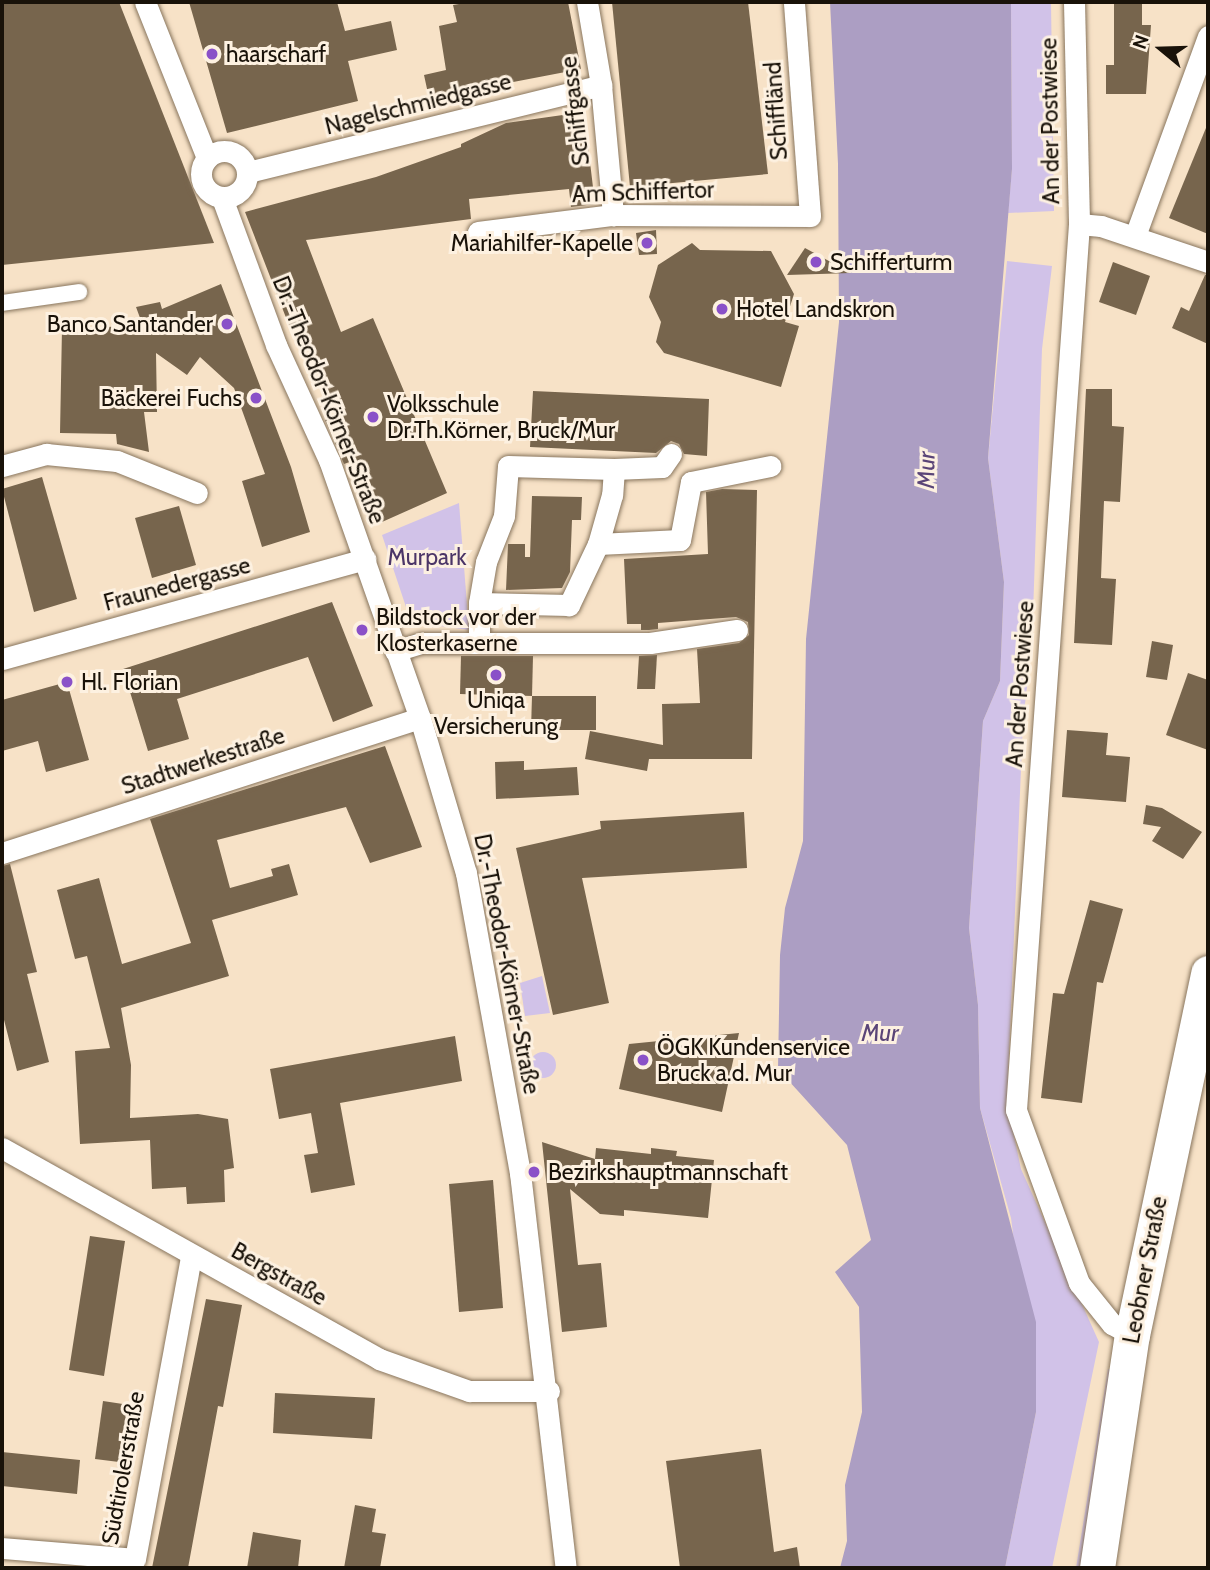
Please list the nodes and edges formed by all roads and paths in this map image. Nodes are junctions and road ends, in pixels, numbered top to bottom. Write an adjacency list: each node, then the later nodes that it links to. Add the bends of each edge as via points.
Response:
1 (145, 2): 7 (street)
2 (587, 2): 6 (street, Schiffgasse)
3 (794, 2): 11 (street, Schiffländ)
4 (1073, 2): 12 (street, An der Postwiese)
5 (1208, 36): 14 (street)
6 (601, 85): 8 (street, Nagelschmiedgasse); 10 (street, Schiffgasse)
7 (207, 158): 8 (street, via 216,151 232,151); 9 (street, via 201,167 202,183)
8 (248, 172): 9 (street, via 241,190)
9 (222, 198): 24 (street, Dr.-Theodor-Körner-Straße, via 276,345 329,460)
10 (613, 215): 11 (street, Am Schiffertor); 13 (street, Am Schiffertor)
11 (810, 216)
12 (1079, 224): 14 (street); 35 (street, An der Postwiese, via 1016,1110 1079,1283 1112,1324)
13 (478, 232)
14 (1135, 236): 15 (street)
15 (1208, 262)
16 (79, 292): 17 (street)
17 (2, 303)
18 (671, 454): 21 (street, via 662,467)
19 (2, 466): 22 (street, via 46,454 117,461)
20 (770, 466): 23 (street, via 691,482 680,540)
21 (614, 469): 23 (street); 25 (street, via 509,466 504,516 486,562)
22 (197, 493)
23 (598, 544): 25 (street, via 569,605)
24 (365, 559): 28 (street, Dr.-Theodor-Körner-Straße); 29 (street, Fraunedergasse)
25 (479, 603): 27 (street)
26 (737, 630): 27 (street, via 650,643)
27 (479, 642): 28 (street, via 422,642)
28 (395, 651): 30 (street, Dr.-Theodor-Körner-Straße)
29 (2, 659)
30 (420, 718): 31 (street, Stadtwerkestraße); 36 (street, Dr.-Theodor-Körner-Straße, via 466,873 520,1174)
31 (2, 853)
32 (1208, 973): 35 (main road, Leobner Straße)
33 (2, 1148): 34 (street, Bergstraße)
34 (191, 1256): 36 (street, Bergstraße, via 379,1359 439,1383 469,1391); 37 (street, Südtirolerstraße, via 135,1559)
35 (1132, 1335): 39 (main road, Leobner Straße)
36 (549, 1391): 38 (street, Dr.-Theodor-Körner-Straße)
37 (2, 1548)
38 (566, 1568)
39 (1097, 1568)

